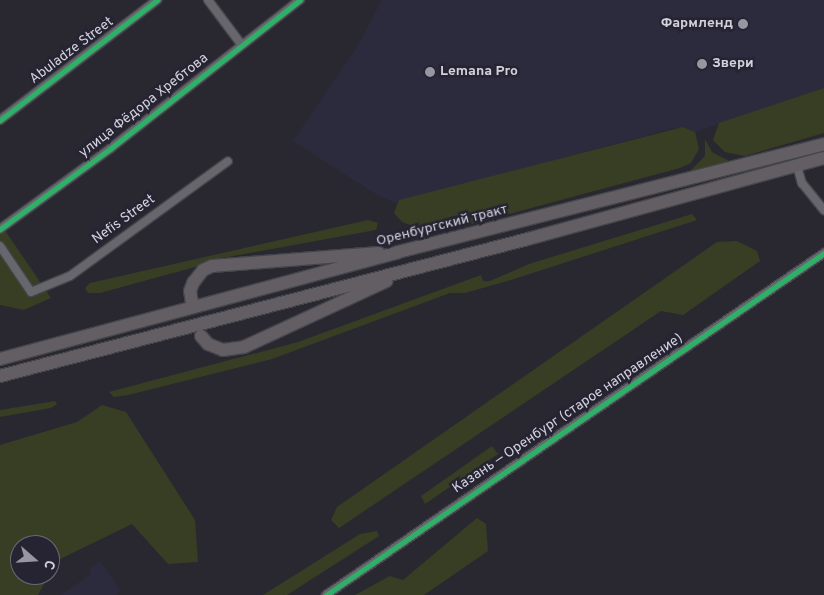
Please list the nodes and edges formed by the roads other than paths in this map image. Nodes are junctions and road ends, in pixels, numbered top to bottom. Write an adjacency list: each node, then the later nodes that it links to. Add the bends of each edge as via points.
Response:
1 (157, 0): 5 (street, Abuladze Street)
2 (208, 0): 4 (street)
3 (300, 0): 4 (street, улица Фёдора Хребтова)
4 (241, 44): 11 (street, улица Фёдора Хребтова, via 111,148)
5 (0, 120)
6 (824, 144): 13 (main road, Оренбургский тракт)
7 (824, 158): 9 (main road)
8 (228, 161): 12 (street, Nefis Street, via 70,276 31,292)
9 (797, 166): 10 (street, via 802,183); 15 (main road)
10 (824, 210)
11 (0, 229)
12 (0, 246)
13 (398, 252): 16 (main road, via 212,266 203,270 193,284 190,291); 18 (main road, Оренбургский тракт)
14 (824, 253): 20 (street, Казань — Оренбург (старое направление))
15 (403, 272): 17 (main road, via 244,347 223,350 208,344); 19 (main road)
16 (192, 303)
17 (201, 336)
18 (0, 359)
19 (0, 376)
20 (326, 595)

